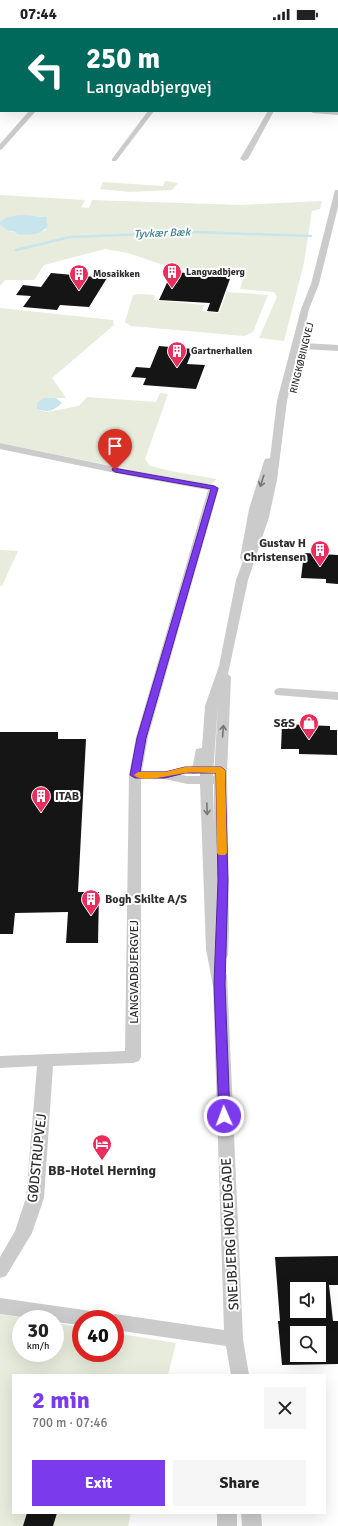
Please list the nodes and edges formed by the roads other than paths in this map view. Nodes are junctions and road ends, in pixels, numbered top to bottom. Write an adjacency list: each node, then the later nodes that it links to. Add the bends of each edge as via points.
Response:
1 (33, 112): 4 (street)
2 (150, 112): 6 (street)
3 (270, 112): 5 (street)
4 (0, 148)
5 (244, 159)
6 (114, 160)
7 (338, 192): 8 (street, RINGKØBINGVEJ)
8 (315, 284): 9 (street, RINGKØBINGVEJ, via 316,301); 11 (street, RINGKØBINGVEJ, via 305,309 282,401)
9 (304, 346): 10 (street); 11 (street, RINGKØBINGVEJ, via 290,407)
10 (338, 348)
11 (280, 430): 13 (street, RINGKØBINGVEJ, via 264,517 242,580)
12 (0, 446): 17 (street, LANGVADBJERGVEJ, via 214,488 142,738)
13 (225, 666): 16 (street, RINGKØBINGVEJ, one-way to 13, via 225,705); 16 (street, RINGKØBINGVEJ, via 211,706 211,714 203,729 199,766)
14 (280, 692): 15 (street)
15 (338, 696)
16 (210, 774): 17 (street, via 188,780 165,775); 24 (street, SNEJBJERG HOVEDGADE, via 213,949 219,984)
17 (135, 775): 18 (street, LANGVADBJERGVEJ, via 133,1057)
18 (45, 1061): 19 (street); 20 (street, GØDSTRUPVEJ, via 34,1198 23,1233)
19 (0, 1062)
20 (0, 1271)
21 (0, 1306): 22 (street)
22 (72, 1316)
23 (124, 1323): 24 (street)
24 (234, 1339): 25 (street, SNEJBJERG HOVEDGADE); 26 (street, SNEJBJERG HOVEDGADE)
25 (231, 1374)
26 (240, 1374)
27 (227, 1514): 29 (street)
28 (251, 1514): 30 (street)
29 (227, 1526)
30 (252, 1526)

